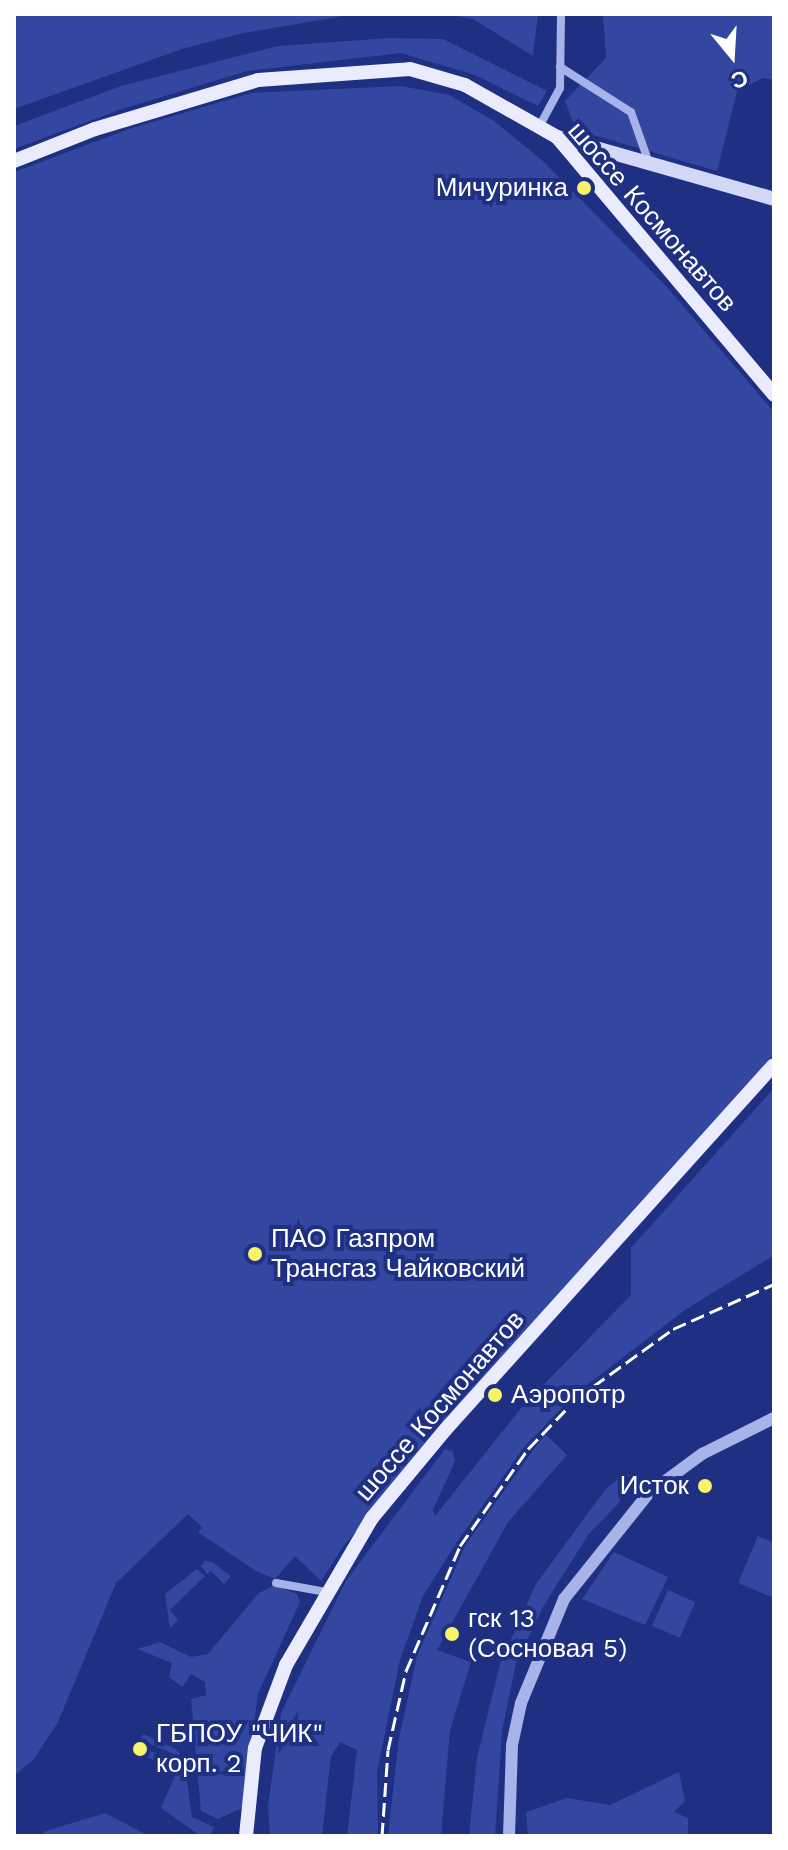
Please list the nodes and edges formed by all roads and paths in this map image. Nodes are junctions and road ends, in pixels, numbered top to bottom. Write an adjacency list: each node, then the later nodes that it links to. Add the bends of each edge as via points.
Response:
1 (561, 14): 2 (street)
2 (560, 67): 3 (street, via 560,88); 6 (street, via 631,112)
3 (539, 127): 4 (main road, шоссе Космонавтов); 5 (main road, шоссе Космонавтов, via 465,85 410,69 362,69 258,80 95,129)
4 (557, 137): 6 (main road); 8 (main road, шоссе Космонавтов)
5 (14, 161)
6 (649, 163): 7 (main road)
7 (774, 199)
8 (774, 395)
9 (774, 1065): 12 (main road, шоссе Космонавтов, via 445,1430 372,1518)
10 (774, 1418): 14 (street, via 702,1454 649,1493 564,1599 521,1703 512,1745)
11 (276, 1583): 12 (street)
12 (326, 1592): 13 (main road, шоссе Космонавтов, via 286,1665 255,1748)
13 (246, 1836)
14 (509, 1836)

